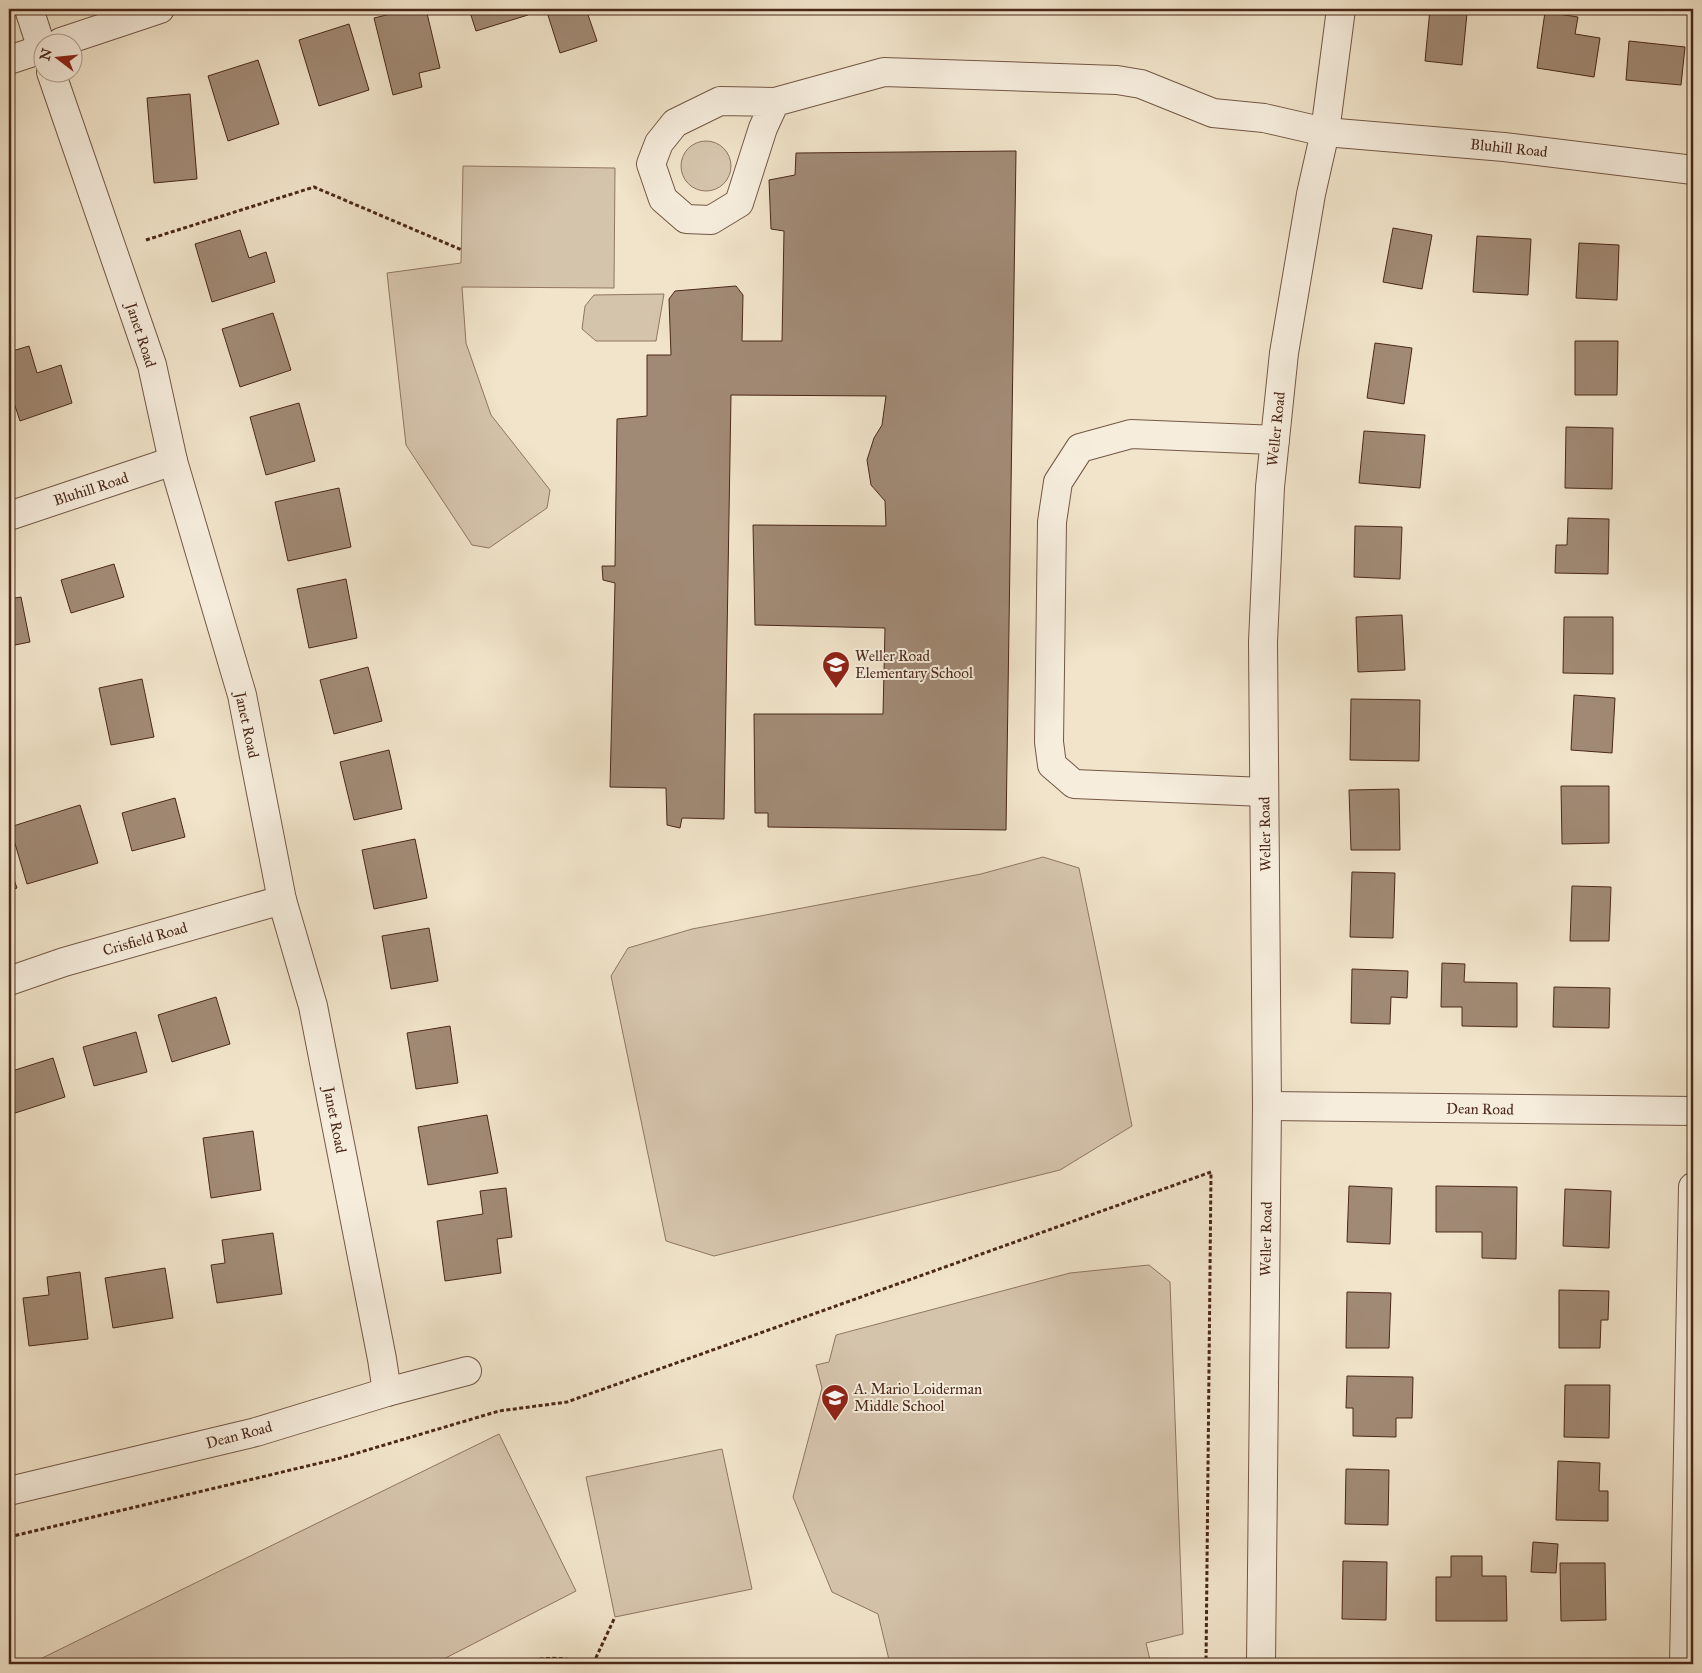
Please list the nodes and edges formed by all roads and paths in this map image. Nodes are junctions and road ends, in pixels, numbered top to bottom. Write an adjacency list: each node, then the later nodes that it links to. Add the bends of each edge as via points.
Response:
1 (29, 9): 4 (street)
2 (160, 9): 5 (street)
3 (1341, 9): 10 (street, Weller Road)
4 (36, 32)
5 (82, 35)
6 (32, 52): 7 (street)
7 (9, 60)
8 (54, 82): 15 (street, Janet Road, via 152,365)
9 (775, 102): 9 (street, Bluhill Road, via 720,101 675,124 659,144 651,164 663,199 686,219 711,220 738,203); 10 (street, Bluhill Road, via 884,72 1117,80 1140,84 1213,113 1264,118)
10 (1325, 132): 11 (street, Bluhill Road, via 1504,147); 14 (street, Weller Road, via 1311,194 1284,354)
11 (1693, 170)
12 (146, 240): 13 (path, via 314,186)
13 (462, 250)
14 (1275, 440): 17 (street, Weller Road, via 1263,642); 17 (street, via 1131,434 1080,448 1058,482 1052,522 1049,742 1052,765 1074,784)
15 (174, 461): 16 (street, Bluhill Road); 18 (street, Janet Road, via 242,695)
16 (9, 516)
17 (1264, 792): 20 (street, Weller Road)
18 (282, 900): 19 (street, Crisfield Road, via 64,962); 24 (street, Janet Road, via 313,1006)
19 (9, 981)
20 (1267, 1106): 21 (street, Dean Road); 31 (street, Weller Road)
21 (1693, 1111)
22 (1693, 1187): 32 (street)
23 (467, 1371): 24 (street, Dean Road)
24 (387, 1392): 25 (street, Dean Road, via 256,1432)
25 (9, 1491)
26 (9, 1537): 30 (path, via 337,1459 498,1411 567,1402 1211,1172)
27 (615, 1617): 29 (path)
28 (514, 1664): 29 (path, via 554,1658)
29 (591, 1664)
30 (1206, 1664)
31 (1261, 1664)
32 (1684, 1664)

